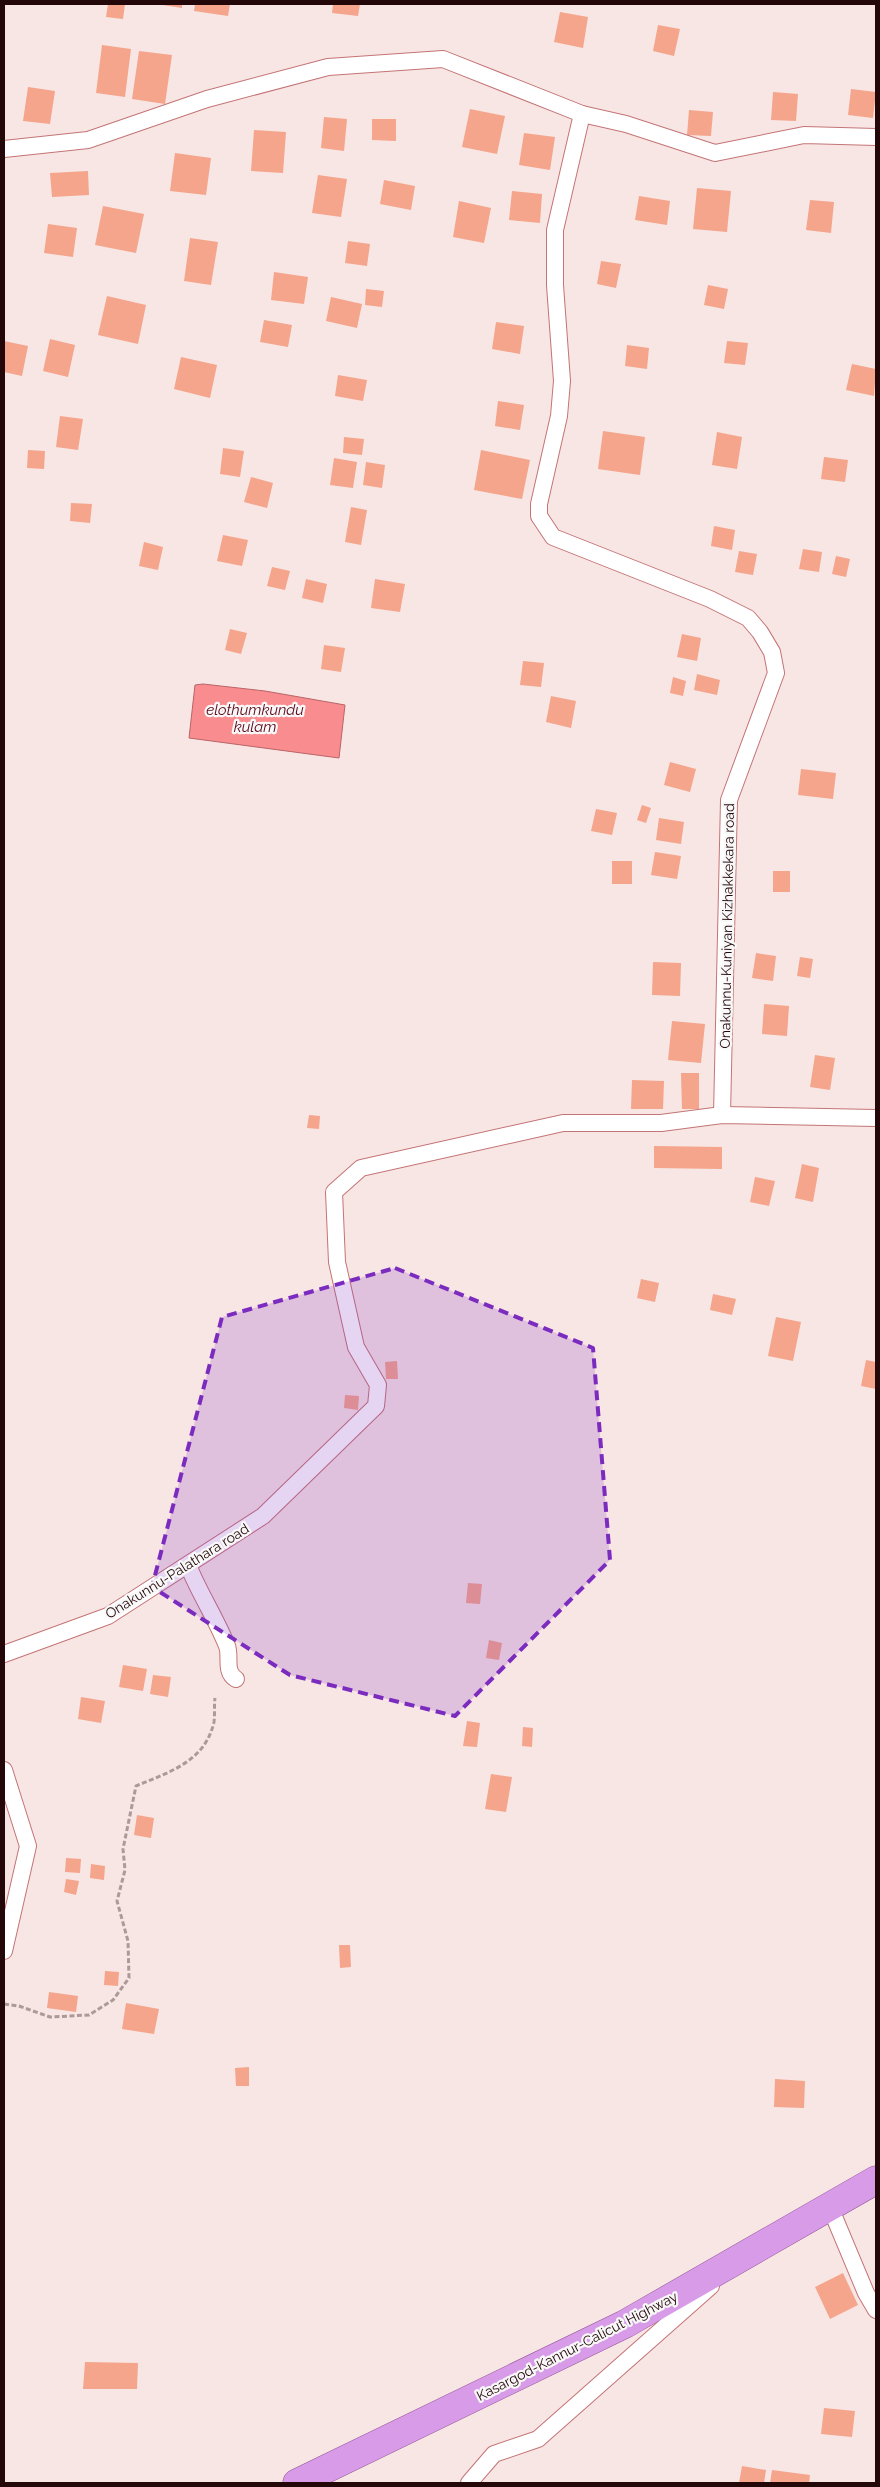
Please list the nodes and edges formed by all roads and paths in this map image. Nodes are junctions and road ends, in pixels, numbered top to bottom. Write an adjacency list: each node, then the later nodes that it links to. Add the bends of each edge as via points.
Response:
1 (582, 114): 2 (street, via 715,152 804,135); 3 (street, via 443,59 328,67 208,99 88,140); 4 (street, Onakunnu-Kuniyan Kizhakkekara road, via 555,230 554,285 562,381 559,416 539,516 553,537 710,599 748,618 772,652 776,673 729,800)
2 (876, 137)
3 (4, 149)
4 (722, 1115): 5 (street); 6 (street, Onakunnu-Palathara road, via 661,1123 564,1123 361,1168 334,1192 337,1262 356,1347 378,1385 376,1406 264,1516)
5 (876, 1118)
6 (188, 1565): 7 (street, Onakunnu-Palathara road, via 108,1616); 8 (street, via 228,1648 229,1668)
7 (4, 1654)
8 (236, 1678)
9 (214, 1698): 12 (path, via 212,1728 198,1753 166,1775 136,1786 123,1849 125,1870 117,1901 128,1941 129,1978 113,2000 89,2014 50,2017)
10 (4, 1770): 11 (street, via 28,1846)
11 (4, 1951)
12 (4, 2004)
13 (876, 2180): 14 (highway, Kasargod-Kannur-Calicut Highway)
14 (830, 2207): 15 (highway, Kasargod-Kannur-Calicut Highway); 16 (street)
15 (739, 2261): 17 (highway, Kasargod-Kannur-Calicut Highway, via 625,2324); 18 (street, via 538,2439 494,2454)
16 (876, 2310)
17 (297, 2483)
18 (470, 2483)

